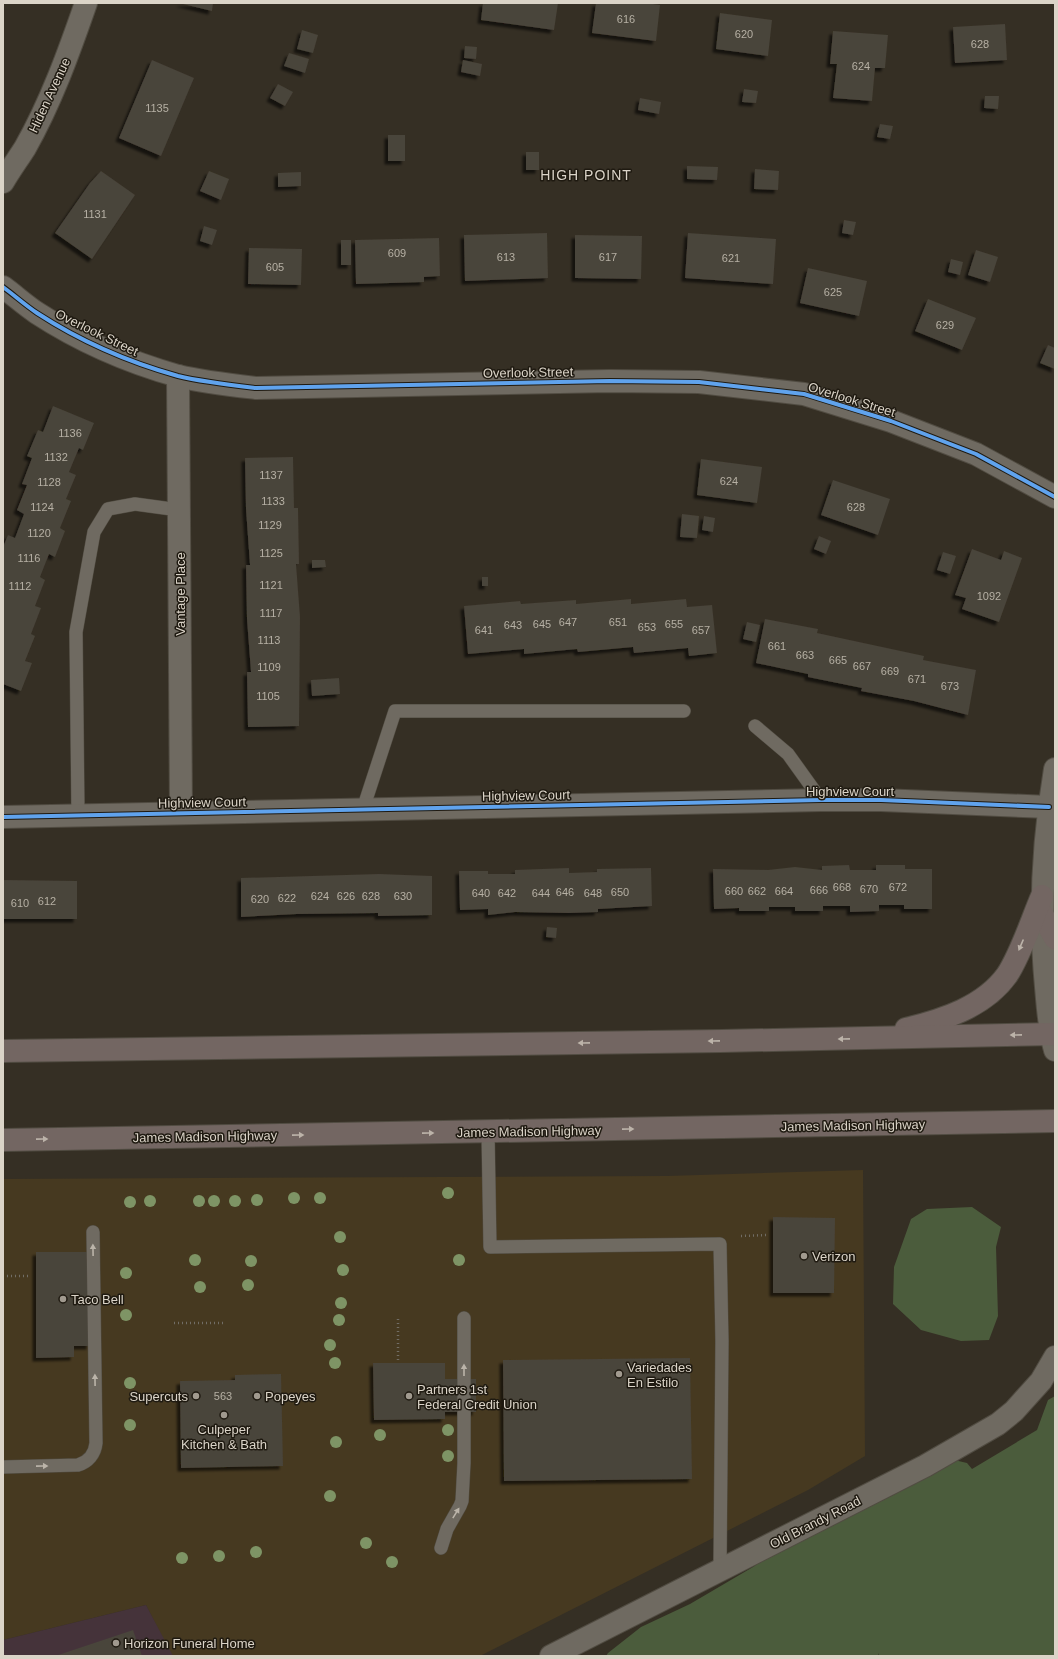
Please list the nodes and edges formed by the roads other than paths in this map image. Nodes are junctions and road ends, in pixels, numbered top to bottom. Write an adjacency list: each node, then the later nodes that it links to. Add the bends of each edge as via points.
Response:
1 (86, 3): 2 (street, Hiden Avenue, via 72,46 49,99 25,148)
2 (3, 182)
3 (3, 287): 4 (street, Overlook Street, via 75,335 126,359)
4 (178, 376): 5 (street, Overlook Street, via 256,388 632,381 699,382 804,394 891,421 976,454); 6 (street, Vantage Place)
5 (1055, 496)
6 (179, 510): 13 (street, Vantage Place); 14 (lane, via 136,504 108,509 94,532 76,632)
7 (684, 711): 12 (lane, via 395,711)
8 (755, 726): 10 (lane, via 788,754)
9 (1055, 769): 11 (street)
10 (821, 800): 11 (street, Highview Court); 12 (street, Highview Court)
11 (1049, 807): 16 (street)
12 (363, 809): 13 (street, Highview Court)
13 (181, 813): 14 (street, Highview Court)
14 (78, 815): 15 (street, Highview Court)
15 (3, 816)
16 (1042, 905): 17 (main road); 18 (main road, one-way to 18, via 1006,975 985,997 940,1020); 19 (street, via 1044,971)
17 (1055, 938)
18 (870, 1038): 19 (main road, one-way to 18); 20 (main road, one-way to 20)
19 (1053, 1040)
20 (3, 1051)
21 (1055, 1121): 22 (main road, James Madison Highway, one-way to 21)
22 (488, 1132): 23 (main road, James Madison Highway, one-way to 22); 29 (lane, via 490,1247 720,1244)
23 (3, 1140)
24 (93, 1232): 27 (lane, one-way to 24, via 78,1465 84,1463 94,1452 96,1443)
25 (464, 1318): 28 (lane, one-way to 25, via 447,1529 462,1501)
26 (1055, 1357): 29 (street, Old Brandy Road, via 1040,1381 1014,1411 998,1424 925,1466)
27 (3, 1467)
28 (441, 1548)
29 (720, 1570): 30 (street, Old Brandy Road)
30 (551, 1656)

